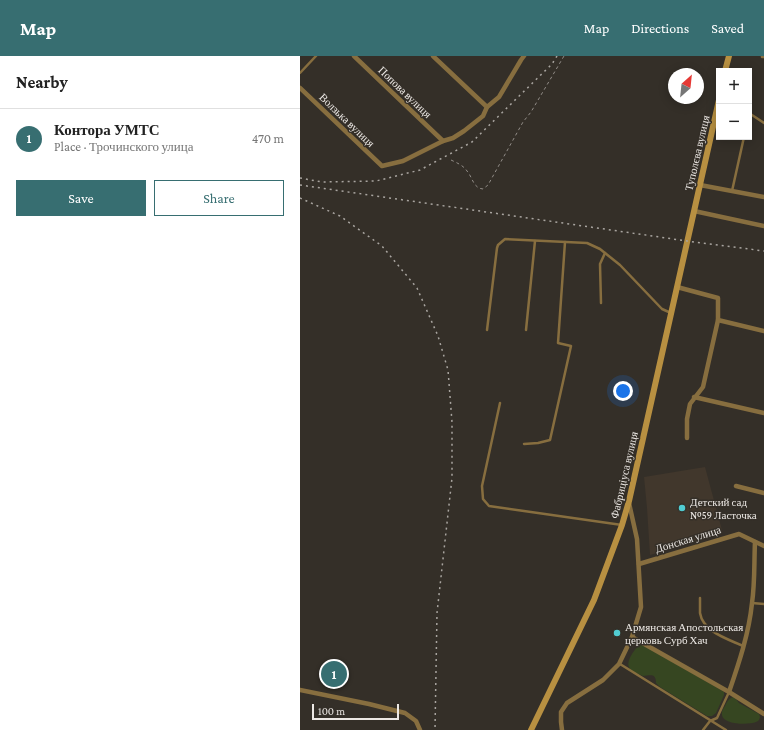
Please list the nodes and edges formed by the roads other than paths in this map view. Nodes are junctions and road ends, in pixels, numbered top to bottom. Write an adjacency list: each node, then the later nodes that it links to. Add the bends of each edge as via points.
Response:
1 (316, 56): 7 (lane)
2 (354, 56): 14 (street, Попова вулиця)
3 (433, 56): 9 (street)
4 (729, 56): 6 (main road)
5 (520, 57): 9 (street, via 498,97)
6 (726, 68)
7 (300, 73)
8 (300, 88): 14 (street, Волзька вулиця, via 382,166 403,161)
9 (486, 107): 14 (street, via 483,116 473,124)
10 (716, 116): 15 (main road, Туполєва вулиця)
11 (752, 116): 12 (lane)
12 (764, 123)
13 (743, 140): 16 (lane)
14 (443, 141)
15 (700, 185): 16 (street); 18 (main road, Туполєва вулиця)
16 (732, 191): 17 (street)
17 (764, 197)
18 (694, 211): 19 (street); 23 (main road, Фабриціуса вулиця)
19 (764, 226)
20 (535, 241): 21 (lane); 27 (lane, via 505,239 498,245); 28 (lane)
21 (566, 242): 22 (lane, via 587,243); 34 (lane, via 558,343 571,346 550,440)
22 (605, 253): 24 (lane, via 600,264); 25 (lane, via 662,309)
23 (677, 287): 25 (main road, Фабриціуса вулиця); 26 (street, via 718,298)
24 (602, 302)
25 (671, 313): 37 (main road, Фабриціуса вулиця)
26 (718, 320): 29 (street); 30 (street, via 703,387)
27 (487, 330)
28 (526, 330)
29 (764, 331)
30 (694, 397): 32 (street); 33 (street, via 687,420)
31 (500, 402): 38 (lane, via 482,486 483,499 489,506)
32 (764, 413)
33 (687, 438)
34 (524, 444)
35 (736, 486): 36 (street)
36 (764, 493)
37 (629, 501): 38 (main road, Фабриціуса вулиця); 41 (street)
38 (622, 525): 53 (main road, Фабриціуса вулиця, via 594,600)
39 (755, 542): 40 (street, Донская улица); 41 (street, Донская улица, via 738,534); 43 (street)
40 (764, 546)
41 (639, 564): 45 (street, via 641,607)
42 (700, 598): 46 (lane, via 700,614 705,626)
43 (752, 603): 44 (lane); 46 (street)
44 (764, 604)
45 (632, 637): 47 (street); 49 (street)
46 (743, 646): 49 (street)
47 (619, 664): 51 (lane); 54 (street, via 603,680 567,703 562,712)
48 (300, 690): 52 (street, via 405,713 416,721)
49 (729, 692): 50 (street); 51 (lane, via 717,718)
50 (764, 714)
51 (710, 721): 55 (lane); 56 (lane)
52 (420, 730)
53 (531, 730)
54 (562, 730)
55 (703, 730)
56 (726, 730)

